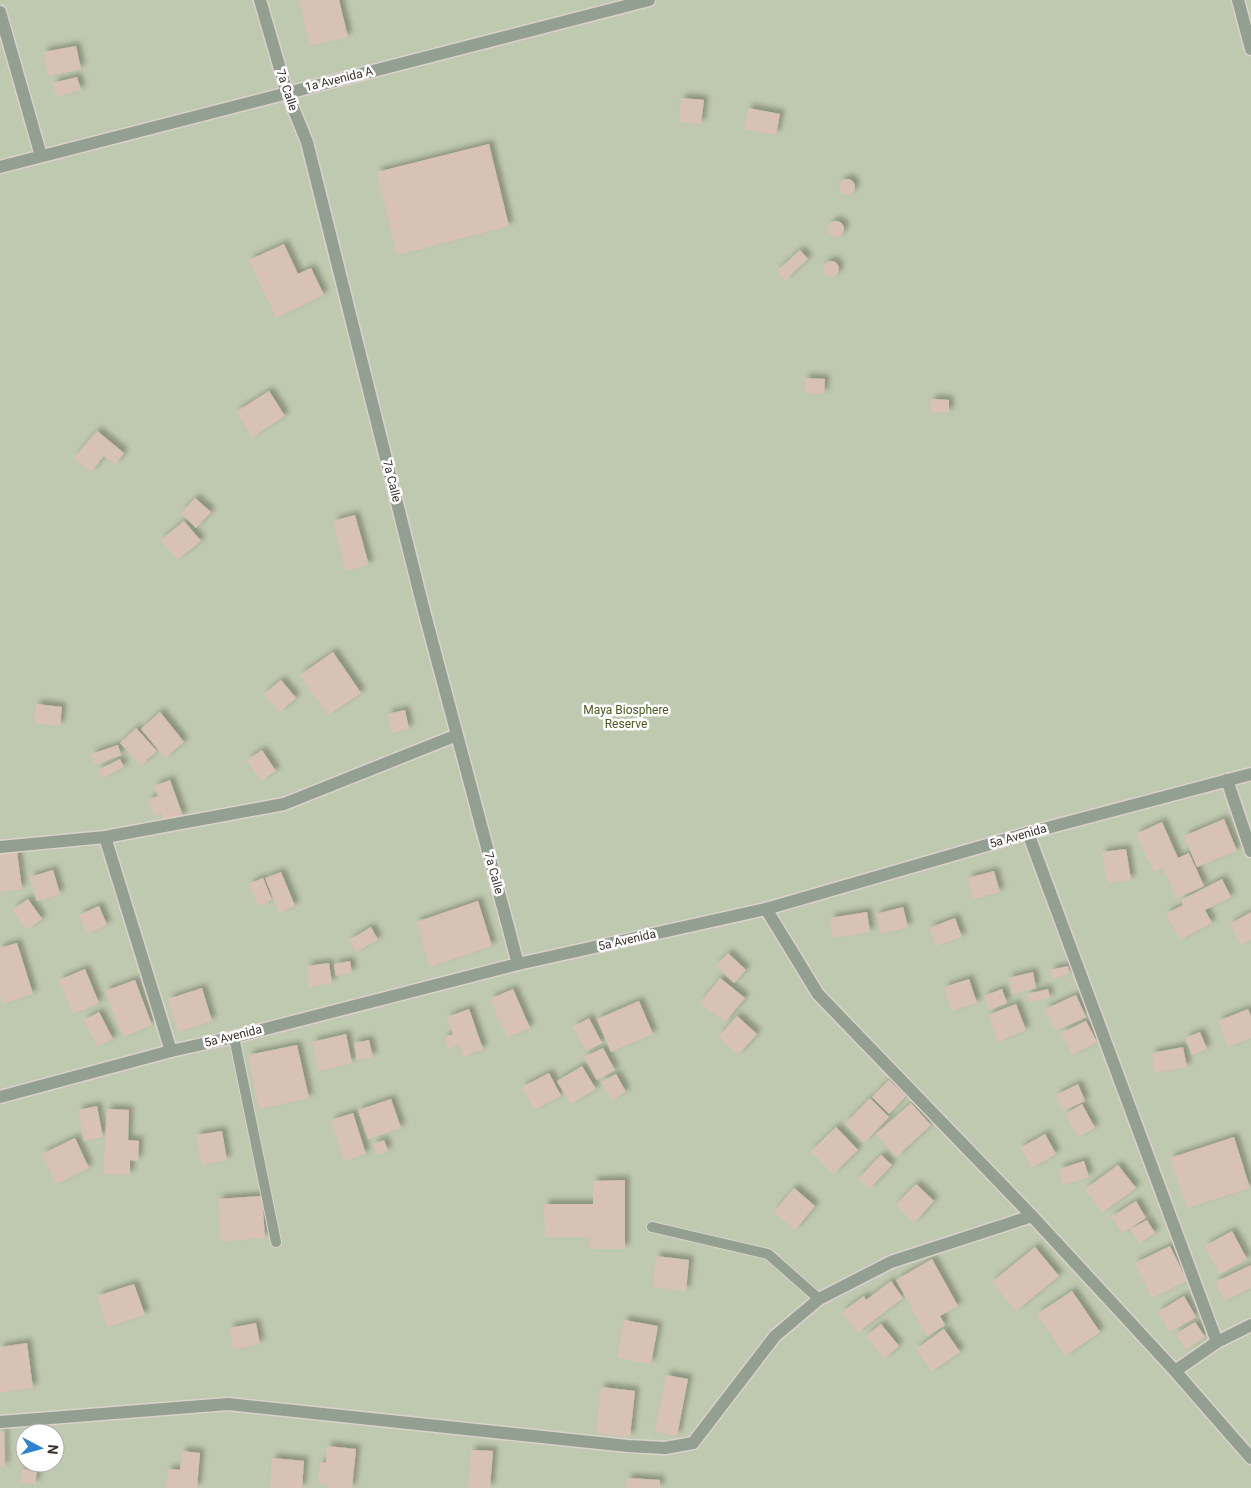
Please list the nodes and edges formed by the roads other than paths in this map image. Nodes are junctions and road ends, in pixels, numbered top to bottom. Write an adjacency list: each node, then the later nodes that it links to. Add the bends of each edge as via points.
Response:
1 (260, 0): 6 (street, 7a Calle)
2 (648, 0): 6 (street, 1a Avenida A)
3 (1238, 0): 5 (street)
4 (0, 12): 7 (street)
5 (1251, 49)
6 (287, 93): 7 (street, 1a Avenida A); 9 (street, 7a Calle, via 307,142)
7 (41, 156): 8 (street, 1a Avenida A)
8 (0, 167)
9 (457, 735): 13 (street, via 284,804); 17 (street, 7a Calle)
10 (1251, 774): 11 (street, 5a Avenida)
11 (1227, 780): 12 (street, 5a Avenida); 15 (street)
12 (1028, 833): 16 (street, 5a Avenida); 26 (street)
13 (104, 837): 14 (street); 19 (street)
14 (0, 847)
15 (1251, 851)
16 (766, 909): 17 (street, 5a Avenida); 21 (street, via 818,994)
17 (518, 964): 18 (street, 5a Avenida)
18 (234, 1037): 19 (street, 5a Avenida); 23 (lane)
19 (171, 1051): 20 (street, 5a Avenida)
20 (0, 1097)
21 (1032, 1216): 24 (street, via 891,1262); 27 (street)
22 (652, 1227): 24 (lane, via 768,1254)
23 (276, 1242)
24 (819, 1299): 28 (street, via 774,1336 693,1443 665,1448 228,1404)
25 (1251, 1325): 26 (street)
26 (1217, 1342): 27 (street)
27 (1175, 1371): 29 (street)
28 (0, 1422)
29 (1251, 1458)

